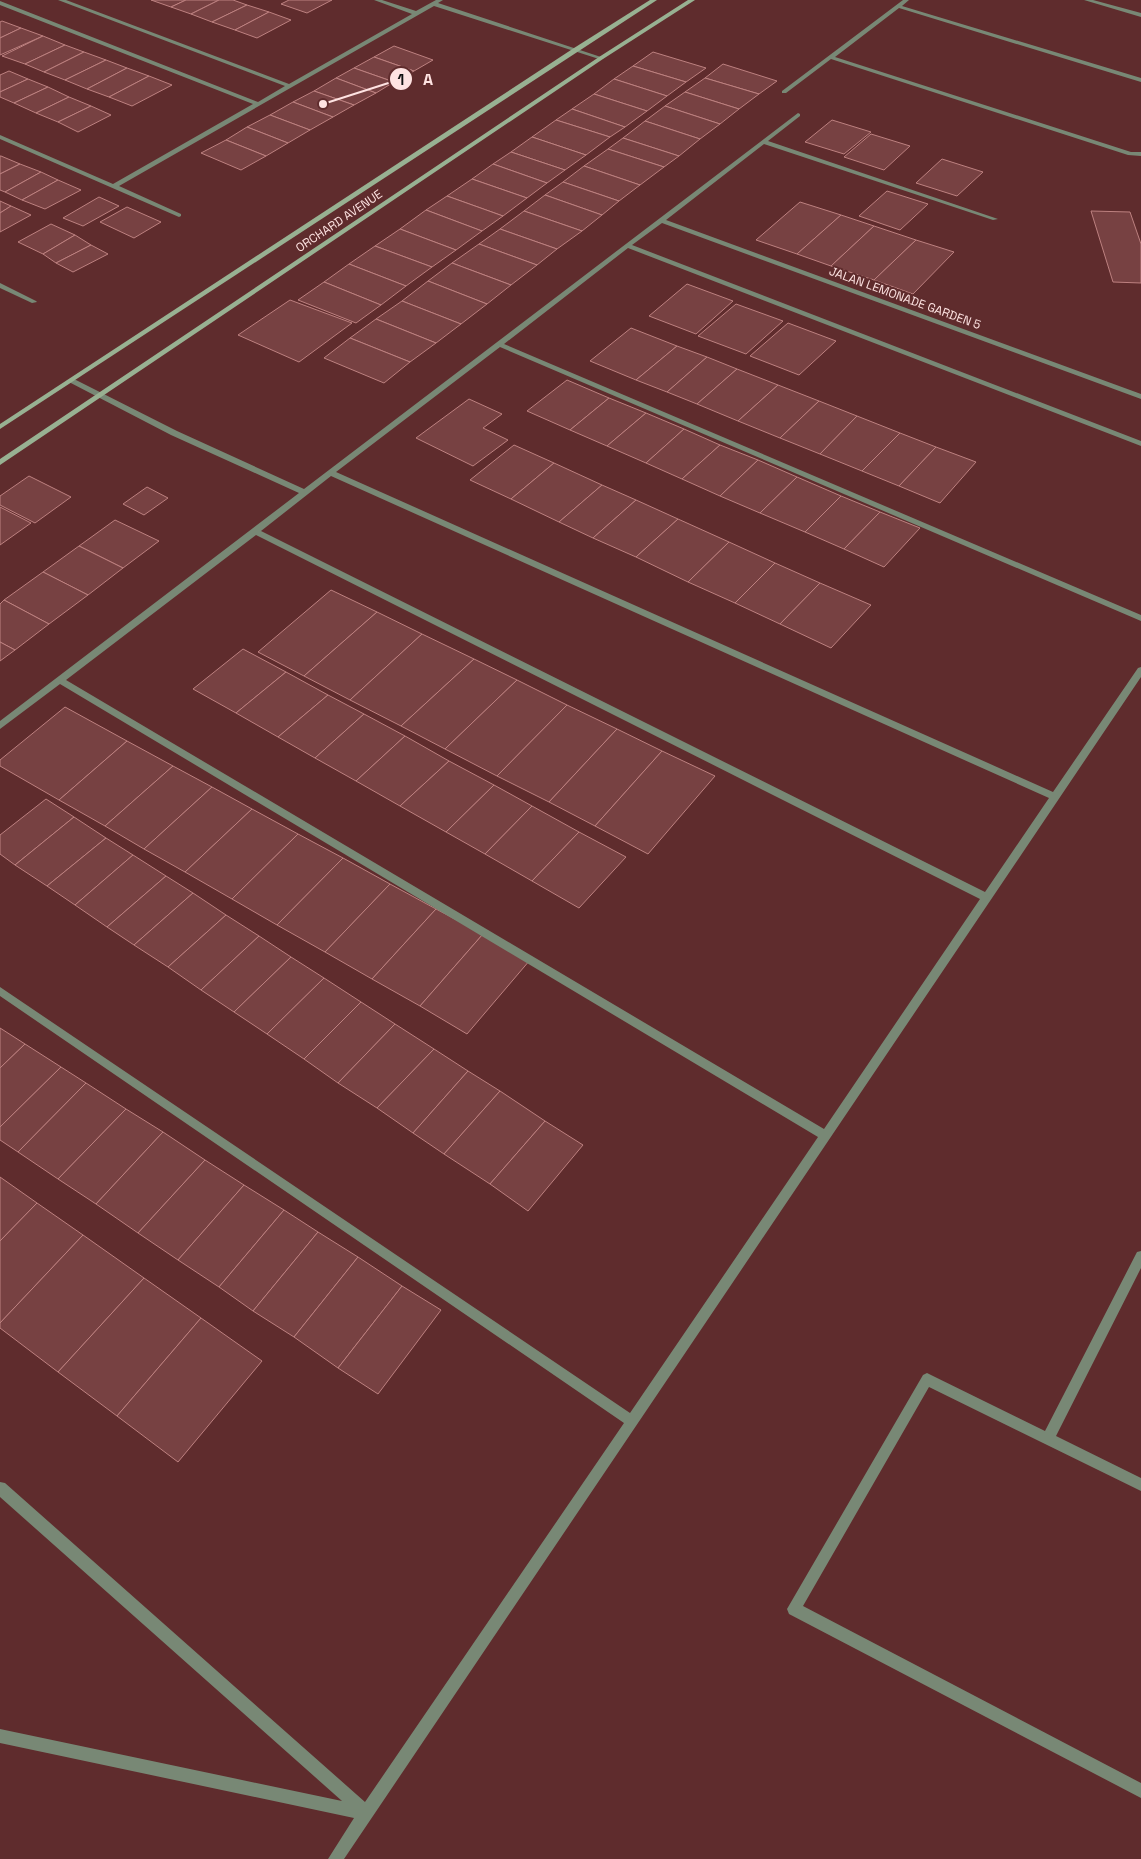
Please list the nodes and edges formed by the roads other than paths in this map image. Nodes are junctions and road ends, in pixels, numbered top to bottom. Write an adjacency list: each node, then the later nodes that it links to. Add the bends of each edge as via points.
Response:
1 (62, 0): 17 (street)
2 (377, 0): 11 (street)
3 (440, 0): 9 (street)
4 (654, 0): 13 (street, ORCHARD AVENUE)
5 (692, 0): 15 (street, ORCHARD AVENUE)
6 (906, 0): 10 (street)
7 (1087, 0): 12 (street)
8 (0, 3): 19 (street)
9 (434, 4): 11 (street); 13 (street)
10 (898, 6): 14 (street); 16 (street)
11 (418, 14): 17 (street)
12 (1141, 15)
13 (576, 48): 15 (street); 32 (street, ORCHARD AVENUE)
14 (830, 57): 18 (street); 23 (street, via 1130,154)
15 (601, 58): 33 (street, ORCHARD AVENUE)
16 (1141, 80)
17 (288, 86): 19 (street)
18 (784, 92)
19 (258, 104): 24 (street)
20 (798, 115): 22 (street)
21 (0, 137): 24 (street)
22 (764, 142): 26 (street); 27 (street)
23 (1141, 154)
24 (113, 187): 25 (street)
25 (179, 216)
26 (995, 219)
27 (661, 220): 28 (street); 34 (street, JALAN LEMONADE GARDEN 5)
28 (628, 246): 31 (street); 36 (street)
29 (0, 285): 30 (street)
30 (34, 302)
31 (499, 344): 38 (street); 41 (street)
32 (71, 381): 33 (street); 35 (street, ORCHARD AVENUE)
33 (102, 395): 37 (street, ORCHARD AVENUE); 39 (street, via 174,433)
34 (1141, 397)
35 (0, 427)
36 (1141, 444)
37 (0, 463)
38 (332, 473): 39 (street); 45 (street)
39 (305, 493): 40 (street)
40 (255, 531): 43 (street); 46 (street)
41 (1141, 618)
42 (1141, 670): 45 (street)
43 (60, 680): 44 (street); 48 (street)
44 (0, 726)
45 (1055, 797): 46 (street)
46 (987, 898): 48 (street)
47 (0, 992): 50 (street)
48 (825, 1135): 50 (street)
49 (1141, 1256): 51 (street)
50 (632, 1421): 56 (street)
51 (1048, 1438): 52 (street); 55 (street, via 927,1379 794,1609)
52 (1141, 1484)
53 (0, 1488): 56 (street)
54 (0, 1736): 56 (street)
55 (1141, 1791)
56 (366, 1813): 57 (street)
57 (335, 1859)

